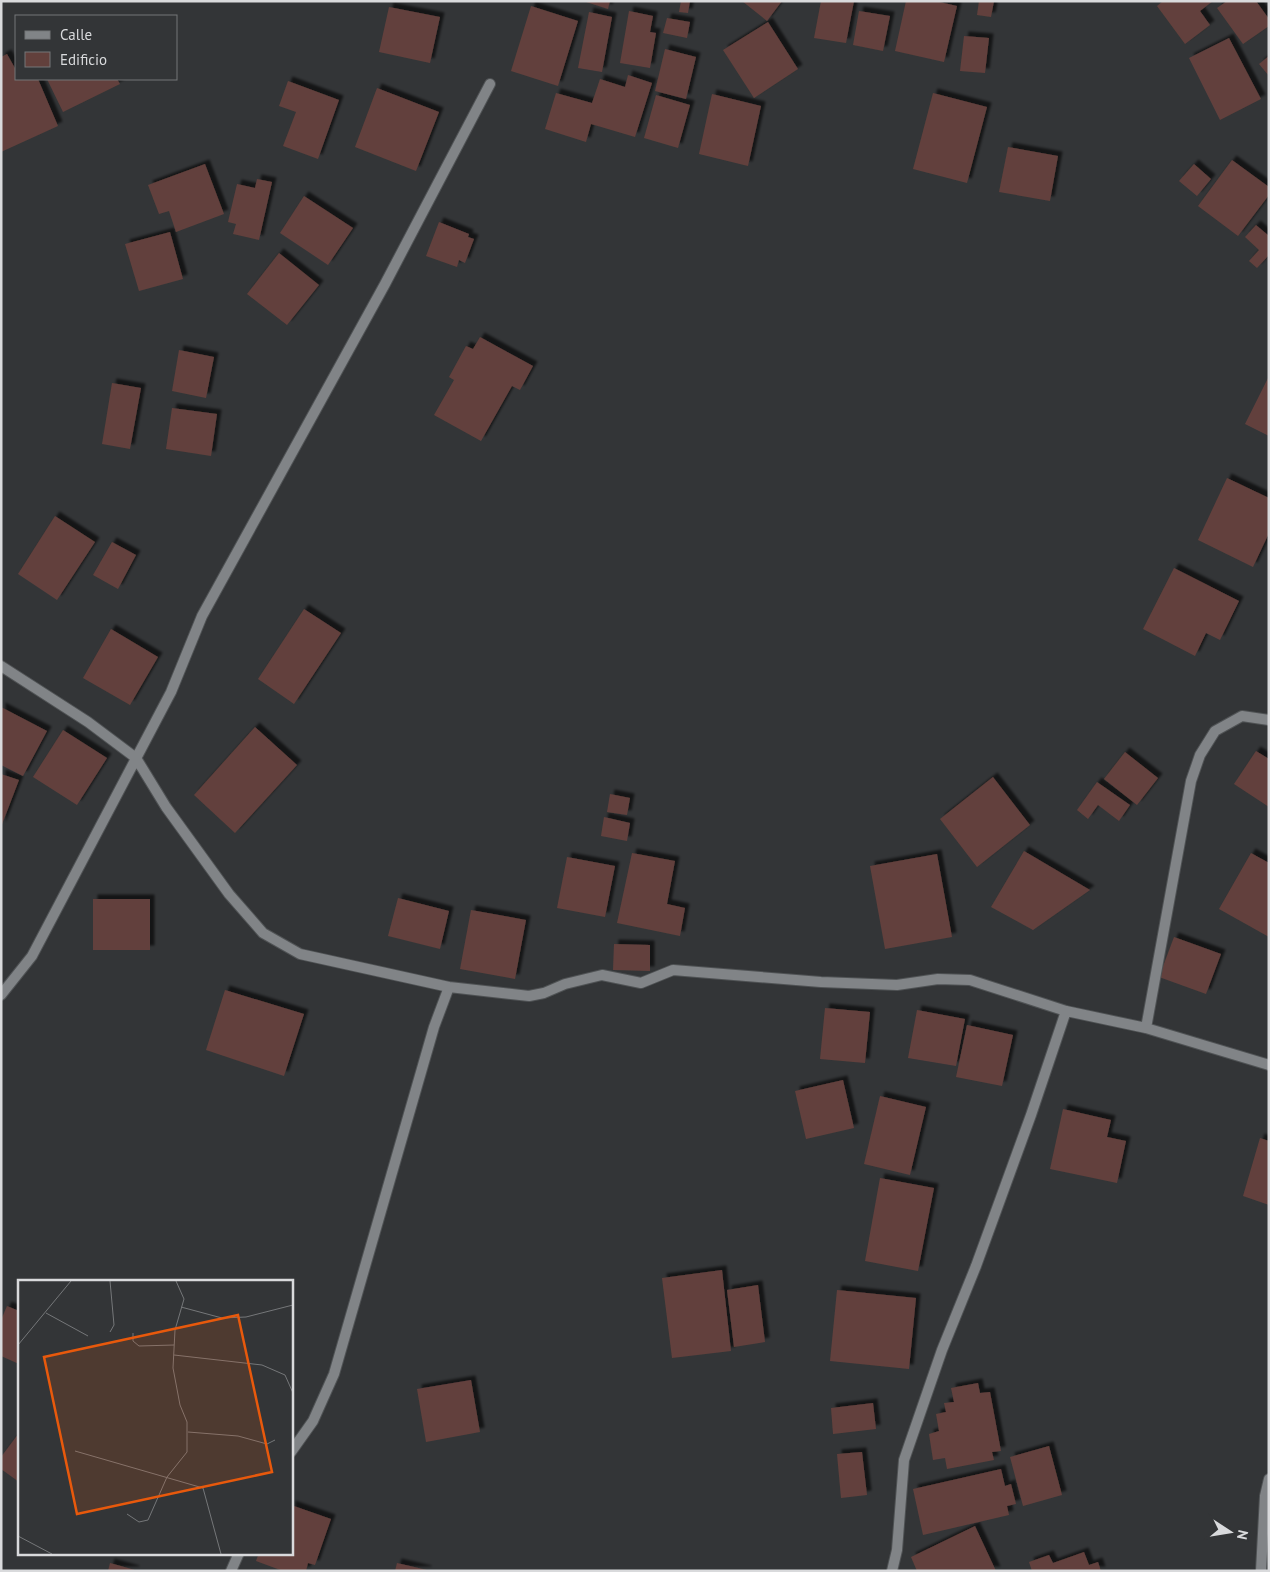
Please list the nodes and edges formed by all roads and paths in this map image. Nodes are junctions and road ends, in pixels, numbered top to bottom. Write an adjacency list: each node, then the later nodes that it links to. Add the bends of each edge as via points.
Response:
1 (490, 84): 4 (street, via 385,284 202,616 171,692)
2 (1, 666): 4 (street, via 88,722)
3 (1269, 720): 8 (street, via 1242,716 1215,731 1200,755 1191,781)
4 (136, 758): 5 (street, via 194,847 263,933 300,954); 6 (street, via 32,956)
5 (449, 987): 7 (street, via 529,996 602,975 641,983 673,970 897,985 938,979 970,980); 10 (street, via 434,1027 334,1374 313,1421)
6 (1, 995)
7 (1066, 1011): 8 (street); 14 (street, via 904,1460 897,1550)
8 (1146, 1028): 9 (street)
9 (1269, 1065)
10 (292, 1451)
11 (1269, 1478): 15 (street)
12 (239, 1554): 13 (street)
13 (231, 1571)
14 (892, 1571)
15 (1261, 1571)

